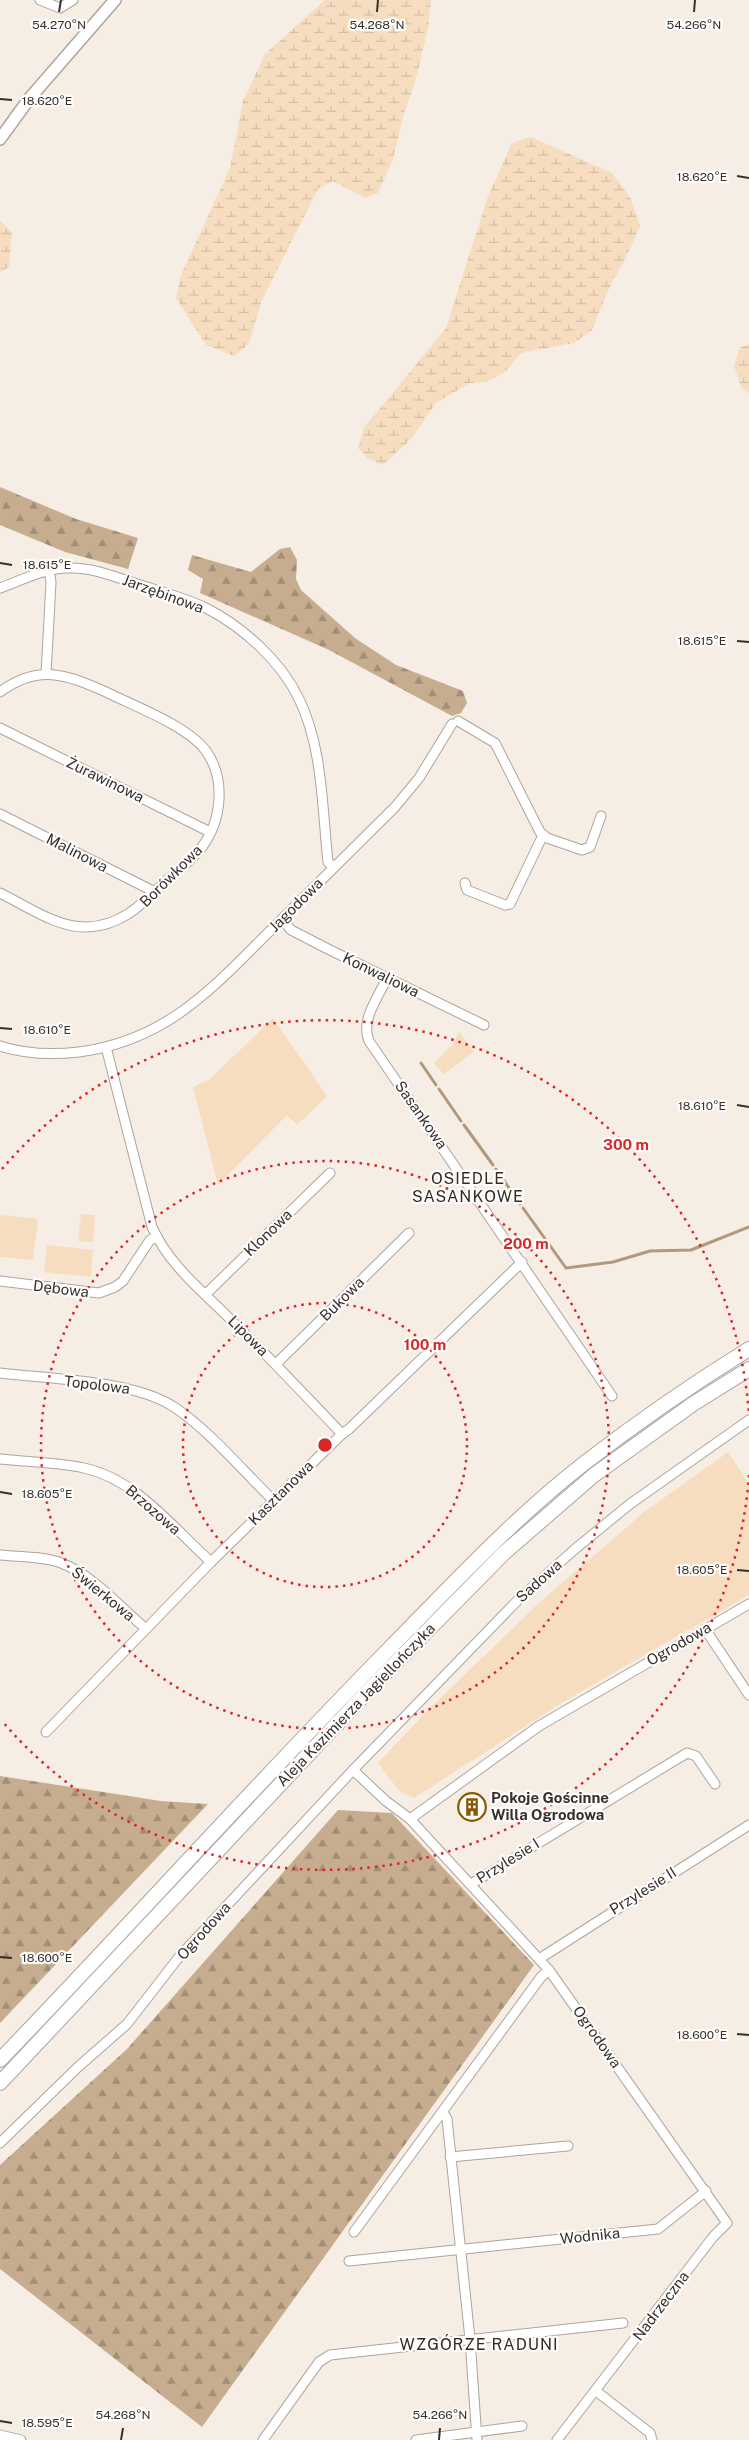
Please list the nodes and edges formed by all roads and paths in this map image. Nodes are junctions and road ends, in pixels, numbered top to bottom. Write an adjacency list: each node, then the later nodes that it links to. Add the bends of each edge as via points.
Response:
1 (40, 0): 2 (street, via 60,8)
2 (74, 0)
3 (115, 0): 4 (main road, via 29,99)
4 (0, 139)
5 (49, 570): 6 (street, Jarzębinowa); 7 (street); 14 (street, Jarzębinowa, via 78,568 97,571 206,608 232,624 271,658 298,696 311,731 317,753 328,862)
6 (0, 588)
7 (46, 674): 8 (street, Borówkowa, via 16,681); 12 (street, Borówkowa, via 85,683 191,735 214,766 219,782 220,800)
8 (0, 692)
9 (0, 728): 12 (street, Żurawinowa)
10 (0, 814): 16 (street, Malinowa)
11 (601, 816): 13 (street, via 587,849)
12 (210, 832): 16 (street, Borówkowa, via 202,847)
13 (543, 835): 14 (street, Jagodowa, via 495,743 455,722 396,807); 15 (street, via 510,904 467,890)
14 (334, 867): 18 (street, Jagodowa)
15 (465, 883)
16 (154, 892): 17 (street, Borówkowa, via 137,909 116,922 86,927 56,921)
17 (0, 893)
18 (282, 919): 19 (street, Konwaliowa, via 290,930); 22 (street, Jagodowa, via 181,1013 141,1036)
19 (387, 978): 20 (street, Konwaliowa); 26 (street, Sasankowa, via 366,1023 369,1041)
20 (484, 1025)
21 (0, 1046): 22 (street, Jagodowa, via 56,1054)
22 (106, 1047): 25 (street, Lipowa)
23 (330, 1173): 28 (street, Klonowa)
24 (409, 1233): 30 (street, Bukowa)
25 (157, 1237): 27 (street, Dębowa, via 150,1240 119,1285 99,1293); 28 (street, Lipowa, via 176,1266)
26 (522, 1262): 33 (street, Sasankowa); 35 (street, Kasztanowa)
27 (0, 1282)
28 (206, 1294): 30 (street, Lipowa)
29 (749, 1349): 52 (highway, Aleja Kazimierza Jagiellończyka, via 676,1395 580,1466 488,1548 332,1707)
30 (276, 1364): 35 (street, Lipowa)
31 (749, 1369): 53 (highway, Aleja Kazimierza Jagiellończyka, via 693,1404 594,1475 504,1553 364,1695)
32 (0, 1373): 37 (street, Topolowa, via 130,1388 151,1395 173,1406 193,1422)
33 (612, 1396)
34 (749, 1420): 45 (street, Sadowa, via 630,1504 575,1549 518,1600)
35 (342, 1434): 37 (street, Kasztanowa)
36 (0, 1459): 39 (street, Brzozowa, via 84,1468 109,1476 134,1491)
37 (274, 1501): 39 (street, Kasztanowa)
38 (0, 1555): 41 (street, Świerkowa, via 54,1561 69,1566 86,1576)
39 (210, 1562): 41 (street, Kasztanowa)
40 (749, 1604): 42 (street, Ogrodowa)
41 (146, 1629): 44 (street, Kasztanowa)
42 (705, 1629): 43 (street); 47 (street, Ogrodowa, via 539,1726)
43 (749, 1695)
44 (46, 1732)
45 (353, 1770): 47 (street, Ogrodowa); 55 (street, Ogrodowa, via 180,1957 127,2024)
46 (715, 1784): 49 (street, Przylesie I, via 696,1756 687,1753)
47 (410, 1819): 49 (street, Ogrodowa)
48 (749, 1825): 50 (street, Przylesie II)
49 (471, 1884): 50 (street, Ogrodowa)
50 (539, 1958): 51 (street, Ogrodowa)
51 (549, 1970): 54 (street); 58 (street, Ogrodowa)
52 (0, 2060)
53 (0, 2083)
54 (443, 2112): 57 (street, via 447,2119); 60 (street)
55 (0, 2143)
56 (568, 2146): 57 (street)
57 (450, 2157): 61 (street)
58 (706, 2191): 59 (street, Ogrodowa); 61 (street, Wodnika, via 658,2229)
59 (727, 2224): 65 (street, Nadrzeczna, via 713,2237)
60 (354, 2232)
61 (460, 2249): 62 (street, Wodnika); 64 (street)
62 (349, 2261)
63 (623, 2323): 64 (street)
64 (470, 2339): 68 (street); 70 (street, via 324,2357)
65 (596, 2390): 72 (street, Nadrzeczna); 73 (street, via 650,2433)
66 (522, 2426): 68 (street)
67 (0, 2435): 69 (street)
68 (477, 2436): 71 (street)
69 (20, 2440)
70 (263, 2440)
71 (416, 2440)
72 (557, 2440)
73 (652, 2440)

